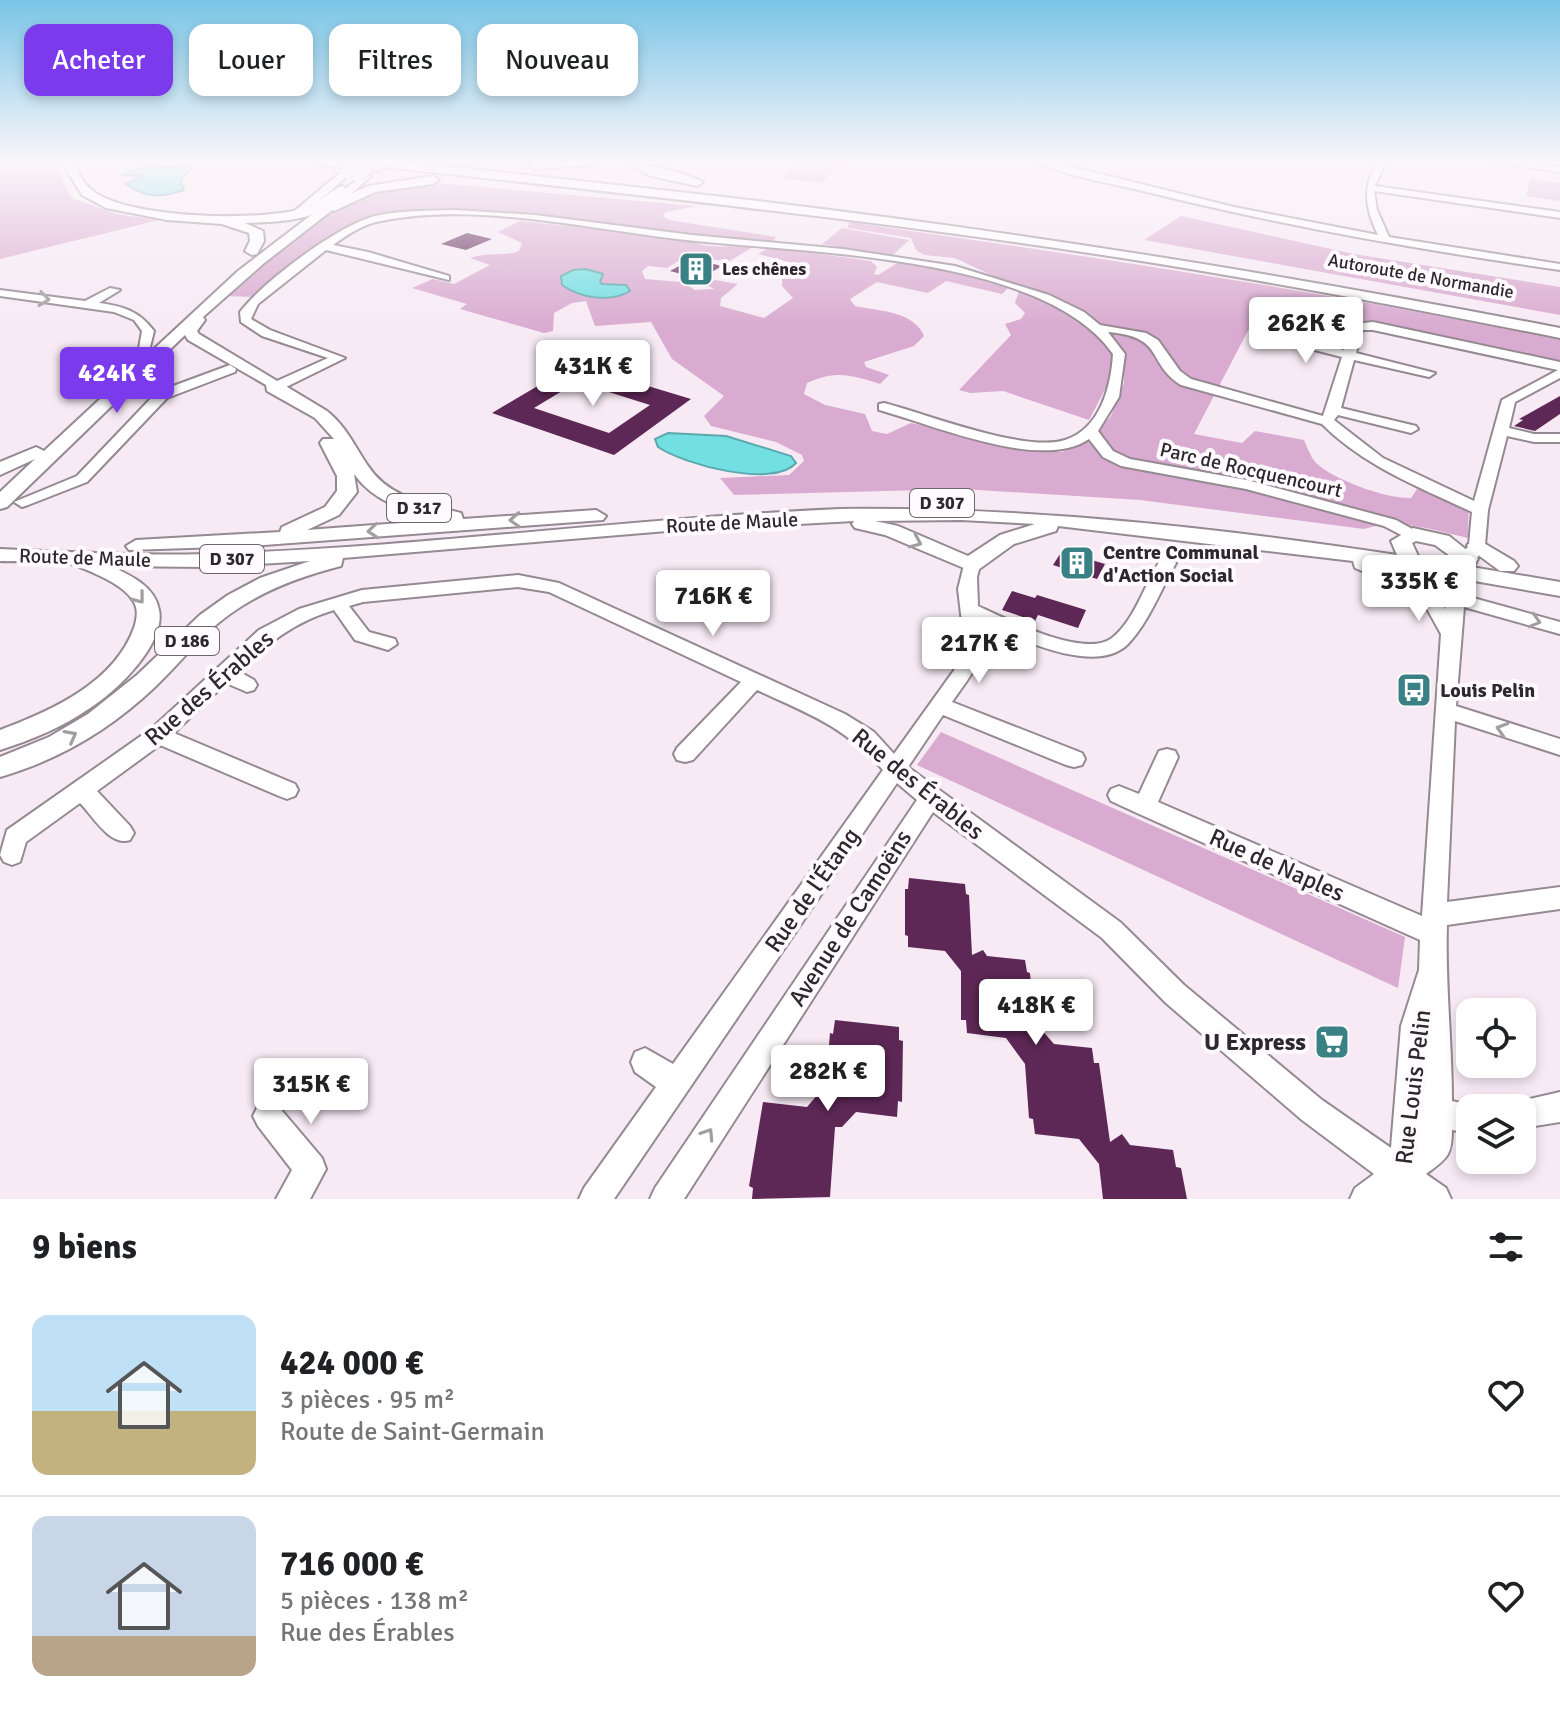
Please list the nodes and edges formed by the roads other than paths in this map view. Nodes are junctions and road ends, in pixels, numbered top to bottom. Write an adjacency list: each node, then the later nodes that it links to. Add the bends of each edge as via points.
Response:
1 (182, 217): 12 (highway)
2 (263, 217): 12 (highway)
3 (295, 217): 16 (main road)
4 (318, 217): 22 (main road, via 280,241)
5 (391, 217): 15 (street, via 355,225)
6 (512, 217): 24 (street, via 943,268 1039,295)
7 (854, 217): 25 (highway, Autoroute de Normandie, via 1146,257)
8 (919, 217): 13 (highway, Autoroute de Normandie)
9 (966, 217): 13 (highway)
10 (1271, 217): 14 (street)
11 (1374, 217): 14 (street)
12 (190, 218): 16 (highway, via 247,226 256,231)
13 (1009, 227): 23 (highway, Autoroute de Normandie)
14 (1385, 240): 17 (street)
15 (326, 247): 18 (street); 33 (street, via 246,312 245,320 266,333 339,358)
16 (252, 251): 27 (main road)
17 (1560, 267)
18 (445, 278)
19 (114, 290): 21 (street)
20 (0, 293): 21 (street, one-way to 21)
21 (87, 305): 27 (street, via 138,318 150,335)
22 (195, 318): 33 (main road, via 193,337 274,383); 34 (main road)
23 (1560, 322)
24 (1099, 328): 37 (street, via 1125,330 1155,344 1173,375 1186,382); 40 (street, via 1119,354 1119,368 1111,400)
25 (1560, 333)
26 (1273, 338): 28 (street)
27 (145, 348): 42 (main road)
28 (1348, 355): 29 (street, via 1357,327 1367,325); 31 (street); 37 (street)
29 (1560, 366)
30 (230, 369): 33 (main road, D 317, via 260,387); 34 (main road, D 317, via 193,347 172,349); 45 (street, via 162,395 82,479)
31 (1429, 373)
32 (1560, 373): 39 (street, Rue Louis Pelin, via 1509,400)
33 (273, 388): 35 (main road, D 317)
34 (115, 395): 46 (main road)
35 (296, 402): 49 (main road, D 317, via 324,416 366,479 391,496); 51 (main road, D 307, via 329,443 346,476 347,492 318,520)
36 (884, 407): 40 (street, via 1041,448 1073,443)
37 (1330, 416): 38 (street); 47 (street, via 1340,436)
38 (1411, 429)
39 (1499, 430): 41 (street); 47 (street, Rue Louis Pelin)
40 (1090, 431): 54 (street, Parc de Rocquencourt, via 1108,454 1126,463 1247,485 1390,523)
41 (1560, 438)
42 (36, 452): 43 (main road); 44 (main road)
43 (0, 469)
44 (0, 485)
45 (22, 502)
46 (0, 503)
47 (1480, 510): 57 (street, Rue Louis Pelin)
48 (758, 521): 50 (main road, Route de Maule / D 307, via 930,514); 55 (main road, Route de Maule / D 307); 60 (main road, one-way to 60, via 871,525)
49 (479, 522): 51 (main road, Route de Maule / D 307, one-way to 51); 54 (main road, Route de Maule / D 307, one-way to 49, via 1166,516 958,503 828,504)
50 (1130, 526): 53 (main road, Route de Maule / D 307); 60 (main road, via 1027,531)
51 (240, 542): 52 (main road, Route de Maule / D 307)
52 (0, 545)
53 (1291, 545): 54 (main road, Route de Maule / D 307); 63 (main road, via 1301,552 1370,565)
54 (1409, 547): 57 (main road, Route de Maule / D 307); 57 (main road, via 1442,540); 63 (street)
55 (390, 548): 58 (main road, Route de Maule / D 307, via 235,559); 81 (main road, D 186, one-way to 55, via 77,734 144,683 208,620 241,596 287,575)
56 (0, 555): 58 (main road, Route de Maule / D 307)
57 (1469, 558): 61 (main road, D 307); 62 (main road, D 307); 64 (street, Rue Louis Pelin)
58 (74, 559): 76 (main road, D 186, one-way to 76, via 120,578 141,595 148,610 146,627 119,671 86,698)
59 (1167, 563): 66 (street, via 1118,644 1100,651 1075,650)
60 (971, 565): 66 (street, Rue de l'Étang, via 966,581)
61 (1560, 576)
62 (1560, 589)
63 (1426, 591): 68 (street)
64 (1456, 599): 67 (street, one-way to 67); 68 (street, Rue Louis Pelin)
65 (338, 603): 69 (street, via 362,636); 70 (street, Rue des Érables, via 266,634); 71 (street, Rue des Érables, via 362,596 518,581 553,587)
66 (969, 609): 73 (street, Rue de l'Étang, via 974,652)
67 (1560, 628)
68 (1450, 634): 74 (street, Rue Louis Pelin)
69 (388, 644)
70 (223, 672): 72 (street); 75 (street, Rue des Érables)
71 (754, 681): 78 (street); 82 (street, Rue des Érables, via 838,719 867,738)
72 (247, 685)
73 (938, 705): 80 (street); 82 (street, Rue de l'Étang)
74 (1444, 710): 77 (street, one-way to 74); 91 (street, Rue Louis Pelin)
75 (158, 735): 83 (street); 84 (street, Rue des Érables)
76 (0, 740)
77 (1560, 747)
78 (685, 754)
79 (1167, 757): 87 (street)
80 (1074, 759)
81 (0, 767)
82 (896, 770): 86 (street, Rue des Érables); 94 (street, Rue de l'Étang)
83 (287, 790)
84 (83, 791): 88 (street); 89 (street, Rue des Érables, via 15,837)
85 (1119, 795): 87 (street, Rue de Naples)
86 (930, 798): 101 (street, Rue des Érables, via 1111,930 1175,994); 104 (street, Avenue de Camoëns, one-way to 86)
87 (1145, 807): 91 (street, Rue de Naples)
88 (122, 833)
89 (12, 855)
90 (1560, 898): 91 (street)
91 (1435, 924): 92 (street, Rue Louis Pelin)
92 (1432, 967): 96 (street, Rue Louis Pelin, via 1415,1024); 98 (street, Rue Louis Pelin)
93 (645, 1062): 94 (street)
94 (676, 1083): 103 (street, Rue de l'Étang)
95 (1560, 1107): 97 (street)
96 (1410, 1110): 98 (street); 101 (street, Rue Louis Pelin)
97 (1536, 1111)
98 (1440, 1115): 100 (street); 101 (street, Rue Louis Pelin, via 1437,1147)
99 (268, 1116): 102 (street, via 311,1169)
100 (1456, 1117)
101 (1396, 1187): 105 (street); 106 (street); 107 (street)
102 (293, 1199)
103 (595, 1199)
104 (666, 1199)
105 (1366, 1199)
106 (1426, 1199)
107 (1435, 1199)

